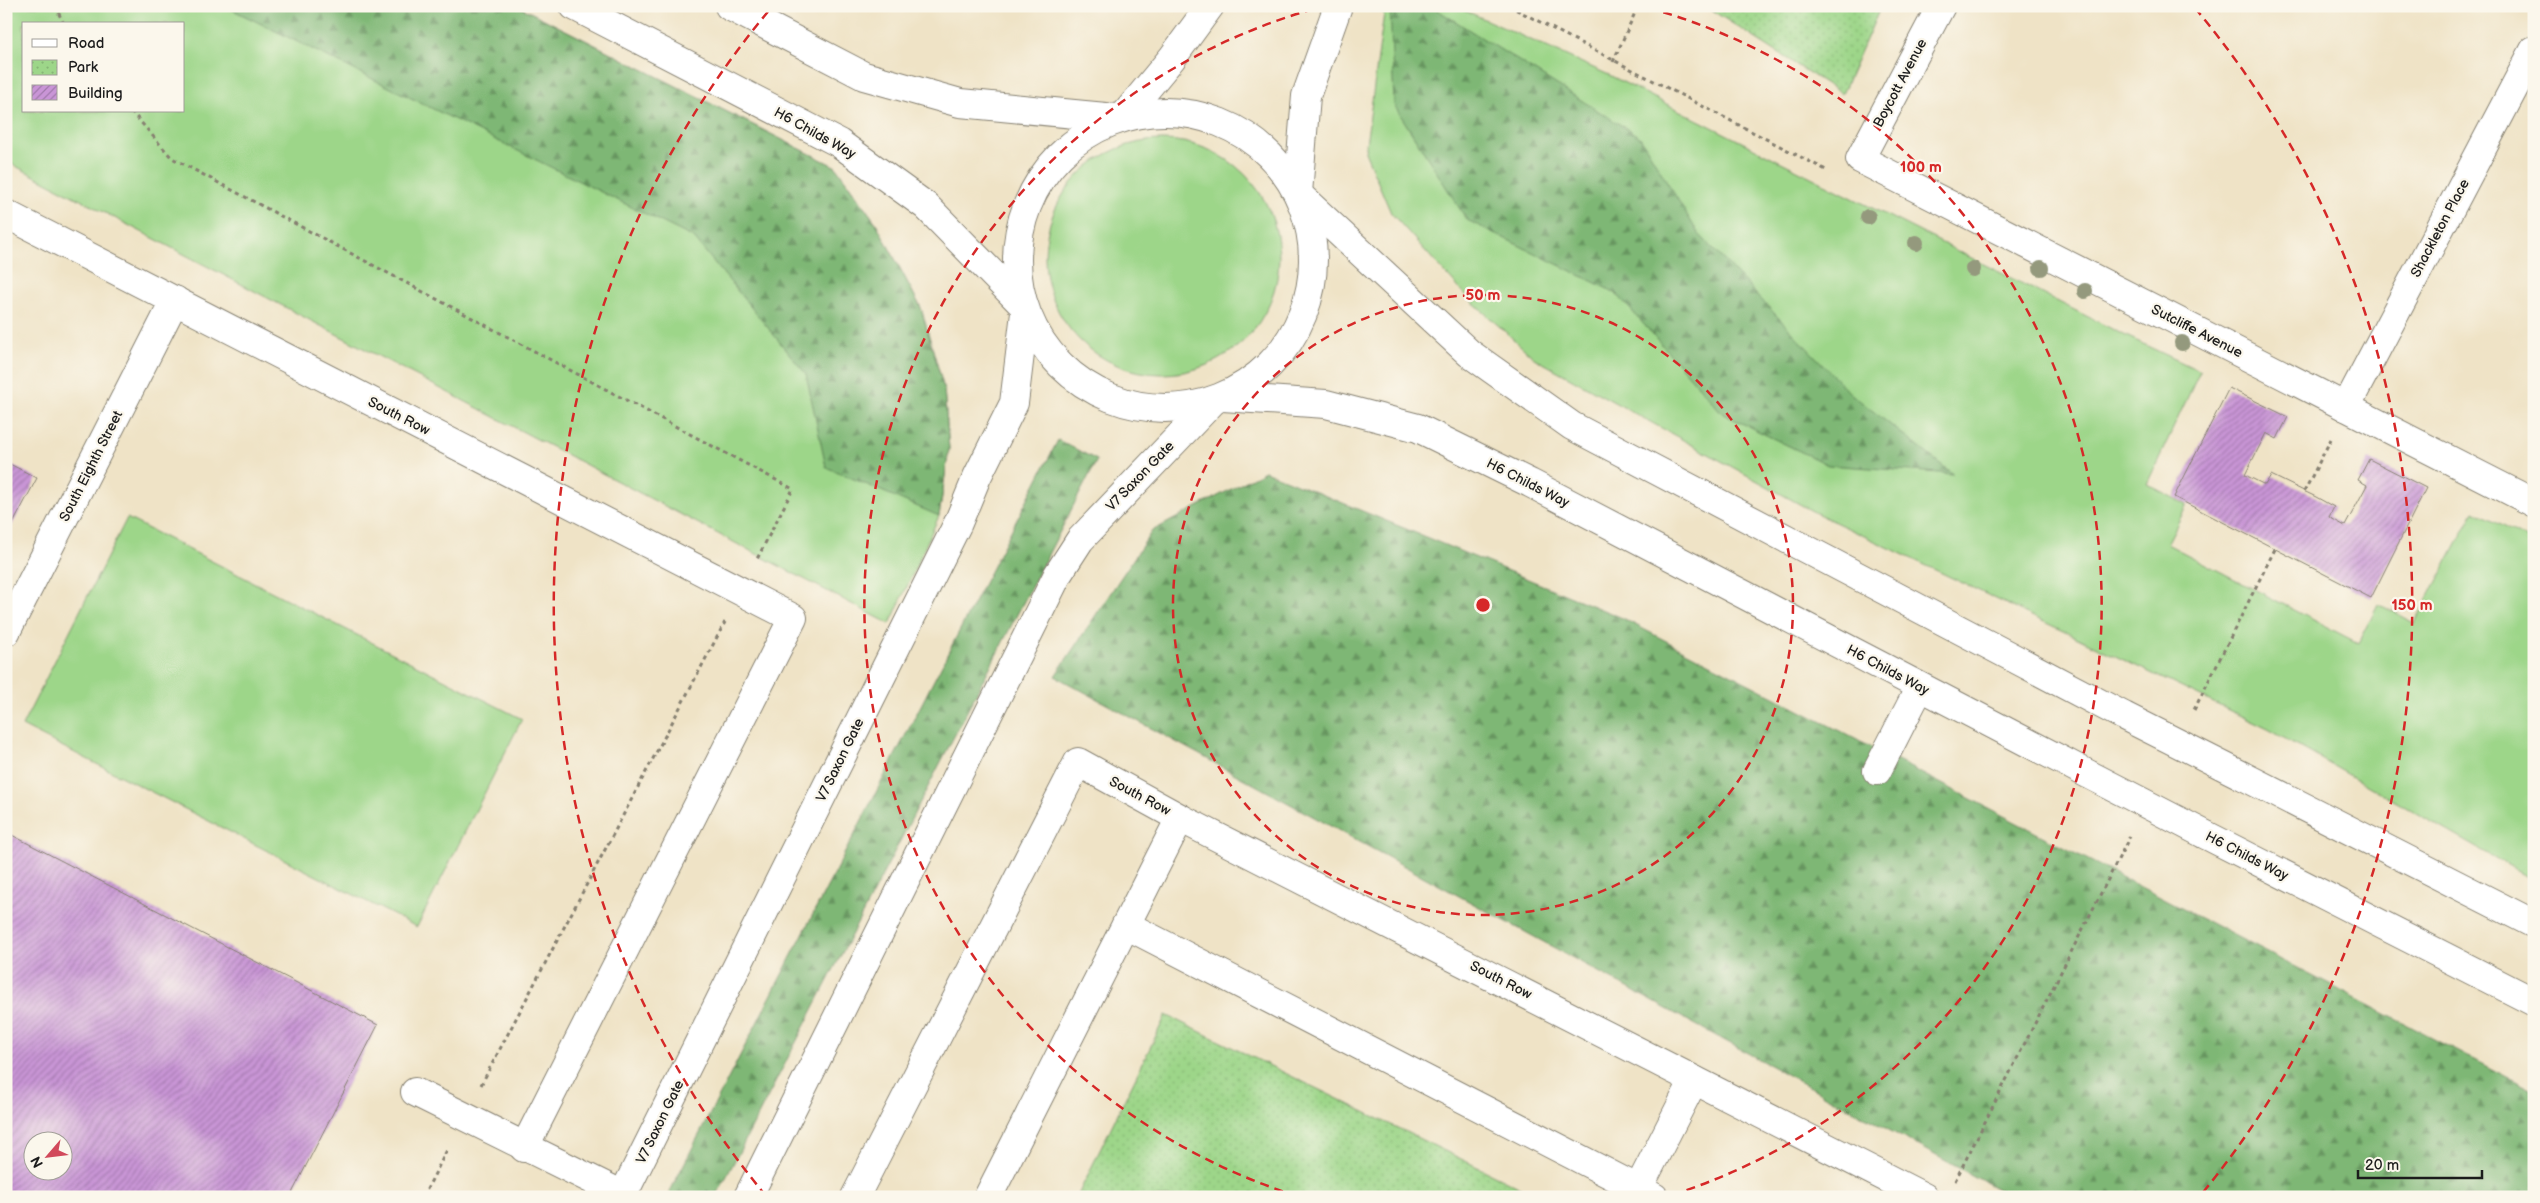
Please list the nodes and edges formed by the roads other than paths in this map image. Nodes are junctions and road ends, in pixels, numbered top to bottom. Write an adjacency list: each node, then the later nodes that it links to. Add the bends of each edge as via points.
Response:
1 (574, 6): 12 (street, H6 Childs Way, via 839,143 926,206)
2 (729, 6): 7 (street, via 864,76 960,103)
3 (1210, 6): 7 (street)
4 (1941, 6): 8 (street, Boycott Avenue)
5 (1337, 9): 9 (street, via 1306,96)
6 (2534, 50): 14 (street, Shackleton Place)
7 (1120, 117): 9 (street, via 1175,111 1225,123 1268,152); 12 (street, via 1067,147 1032,193 1016,248)
8 (1860, 159): 14 (street, Sutcliffe Avenue)
9 (1299, 195): 13 (street, via 1313,243 1311,290 1294,335 1264,372); 20 (street, bridge, via 1469,354 1572,426 2124,716)
10 (6, 214): 11 (street, South Row)
11 (175, 300): 16 (street, South Eighth Street); 25 (street, South Row, via 792,618)
12 (1024, 309): 13 (street, via 1056,361 1101,395 1156,409); 27 (street, V7 Saxon Gate, via 1014,403 958,523)
13 (1218, 399): 17 (street, H6 Childs Way, via 1326,404 1418,428); 28 (street, V7 Saxon Gate, via 1080,540 1058,574)
14 (2346, 407): 15 (street, Sutcliffe Avenue)
15 (2534, 502)
16 (6, 632)
17 (1920, 687): 18 (street); 22 (street, H6 Childs Way, bridge)
18 (1877, 771)
19 (1180, 818): 21 (street); 23 (street, South Row); 29 (street, South Row, via 1078,762)
20 (2534, 924)
21 (1126, 925): 26 (street); 30 (street)
22 (2534, 1002)
23 (1694, 1080): 26 (street); 31 (street, South Row)
24 (415, 1092): 25 (street)
25 (524, 1148): 27 (street)
26 (1642, 1194)
27 (623, 1196)
28 (748, 1197)
29 (856, 1197)
30 (988, 1197)
31 (1924, 1197)

